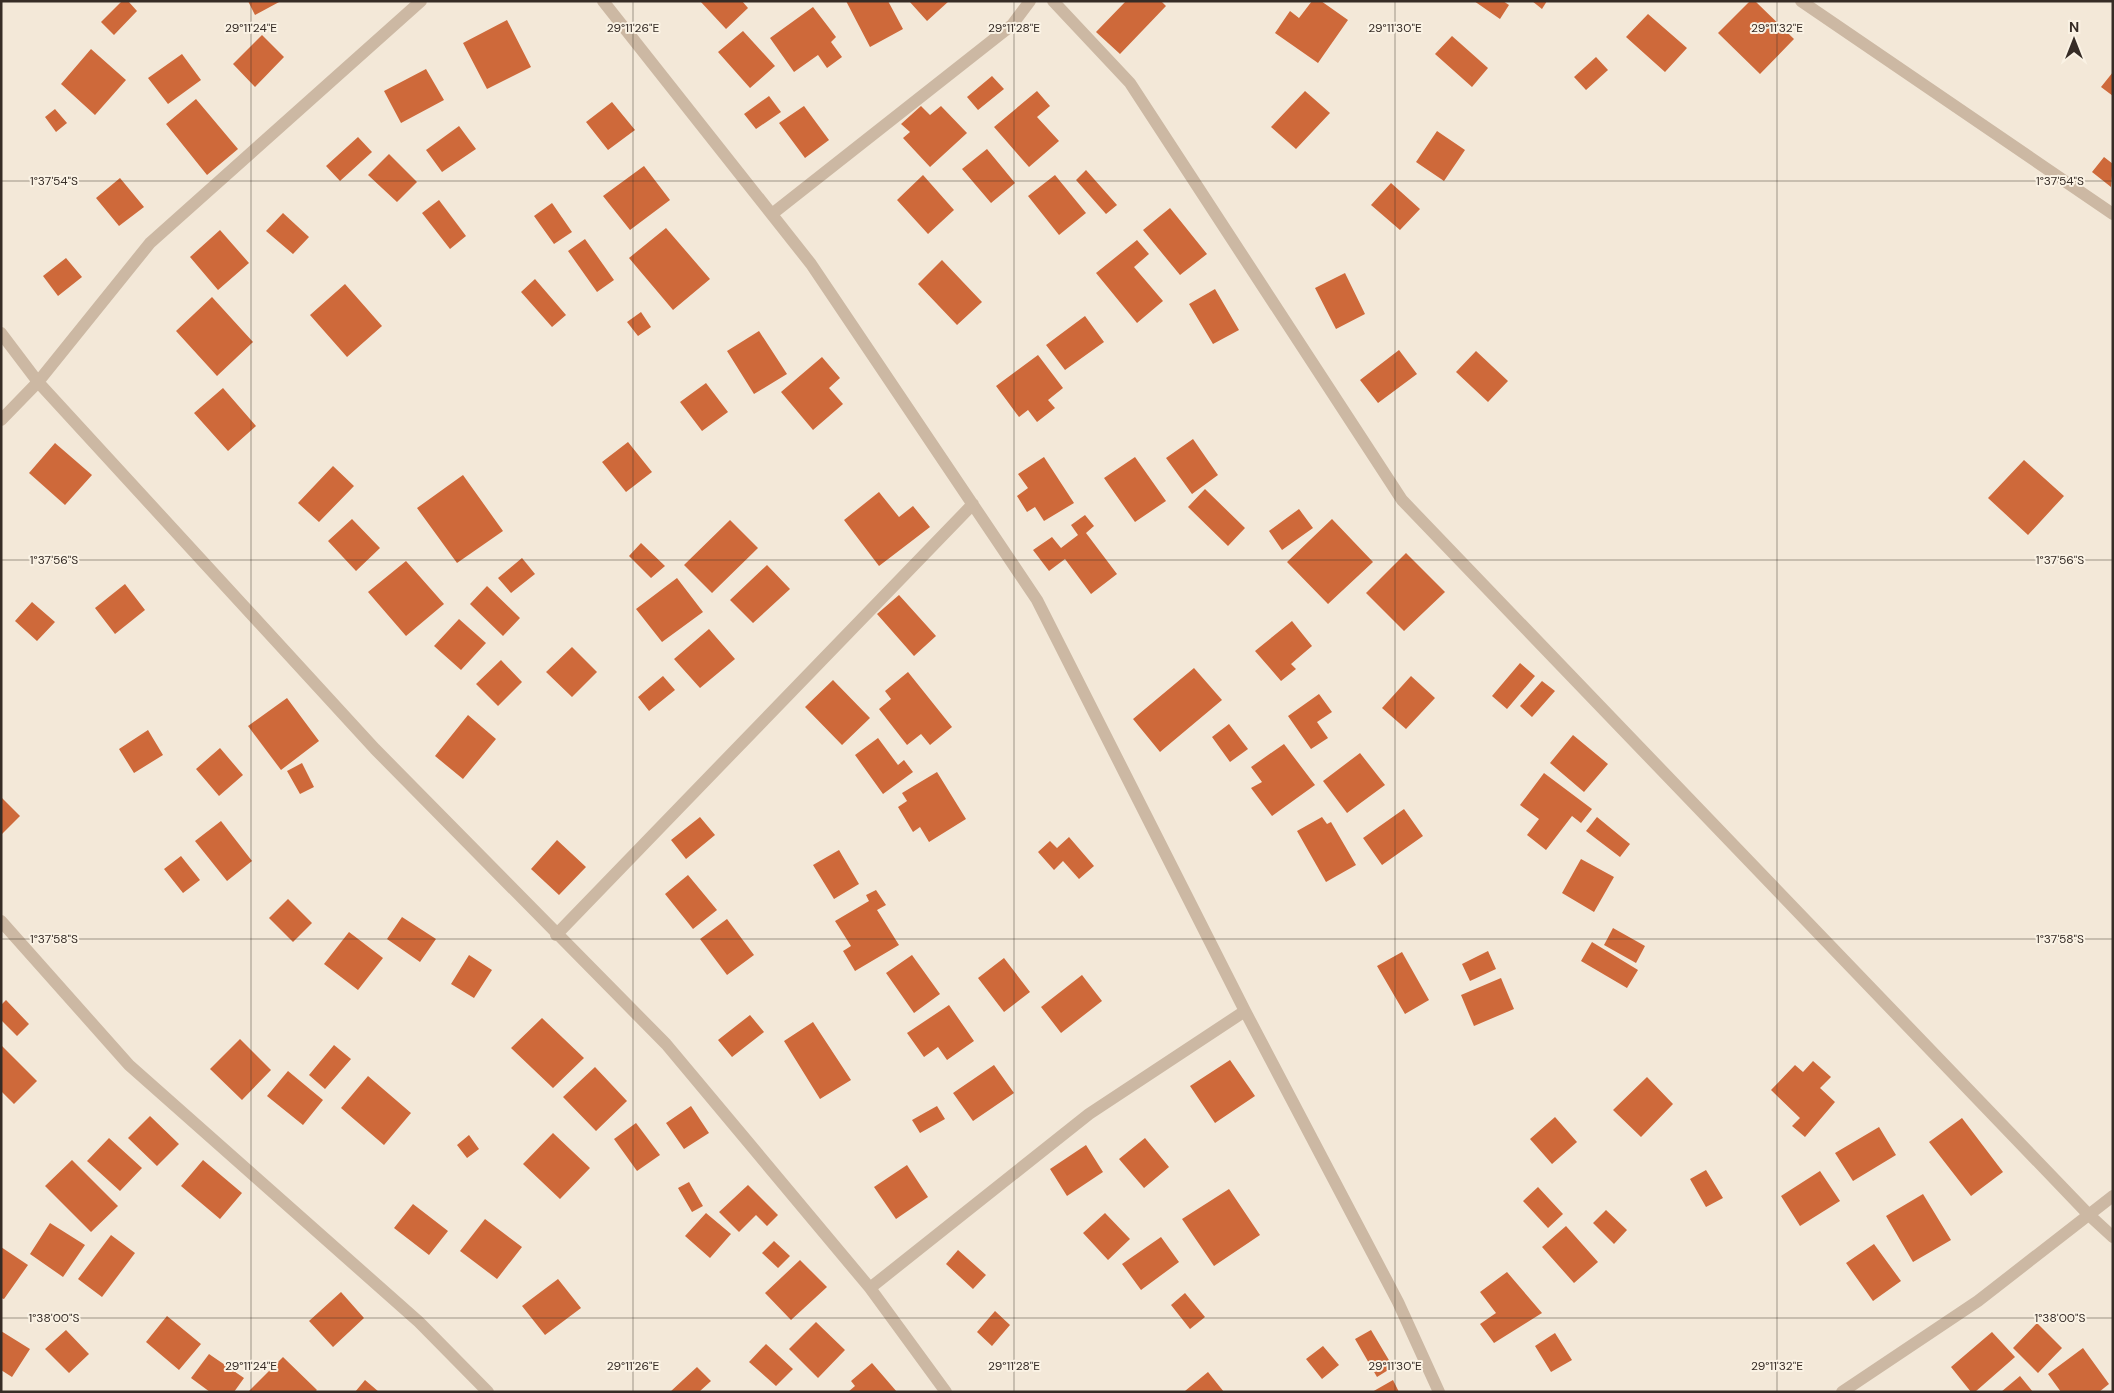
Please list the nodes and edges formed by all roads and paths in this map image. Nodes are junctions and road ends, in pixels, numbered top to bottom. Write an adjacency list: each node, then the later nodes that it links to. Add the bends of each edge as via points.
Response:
1 (421, 1): 9 (street, via 150,243)
2 (603, 1): 6 (street)
3 (1030, 1): 6 (street, via 1012,25)
4 (1053, 1): 16 (street, via 1130,83 1402,500)
5 (1801, 1): 7 (street)
6 (772, 214): 11 (street, via 811,264)
7 (2113, 214)
8 (1, 333): 9 (street)
9 (38, 382): 10 (street); 13 (street, via 375,749)
10 (1, 420)
11 (973, 504): 13 (street); 14 (street, via 1037,600)
12 (1, 922): 19 (street, via 129,1065 419,1322)
13 (556, 935): 18 (street, via 666,1044)
14 (1245, 1011): 18 (street, via 1089,1114); 21 (street, via 1398,1302)
15 (2113, 1196): 16 (street)
16 (2089, 1215): 17 (street); 22 (street, via 1978,1300)
17 (2113, 1236)
18 (870, 1288): 20 (street)
19 (488, 1392)
20 (946, 1392)
21 (1439, 1392)
22 (1842, 1392)

